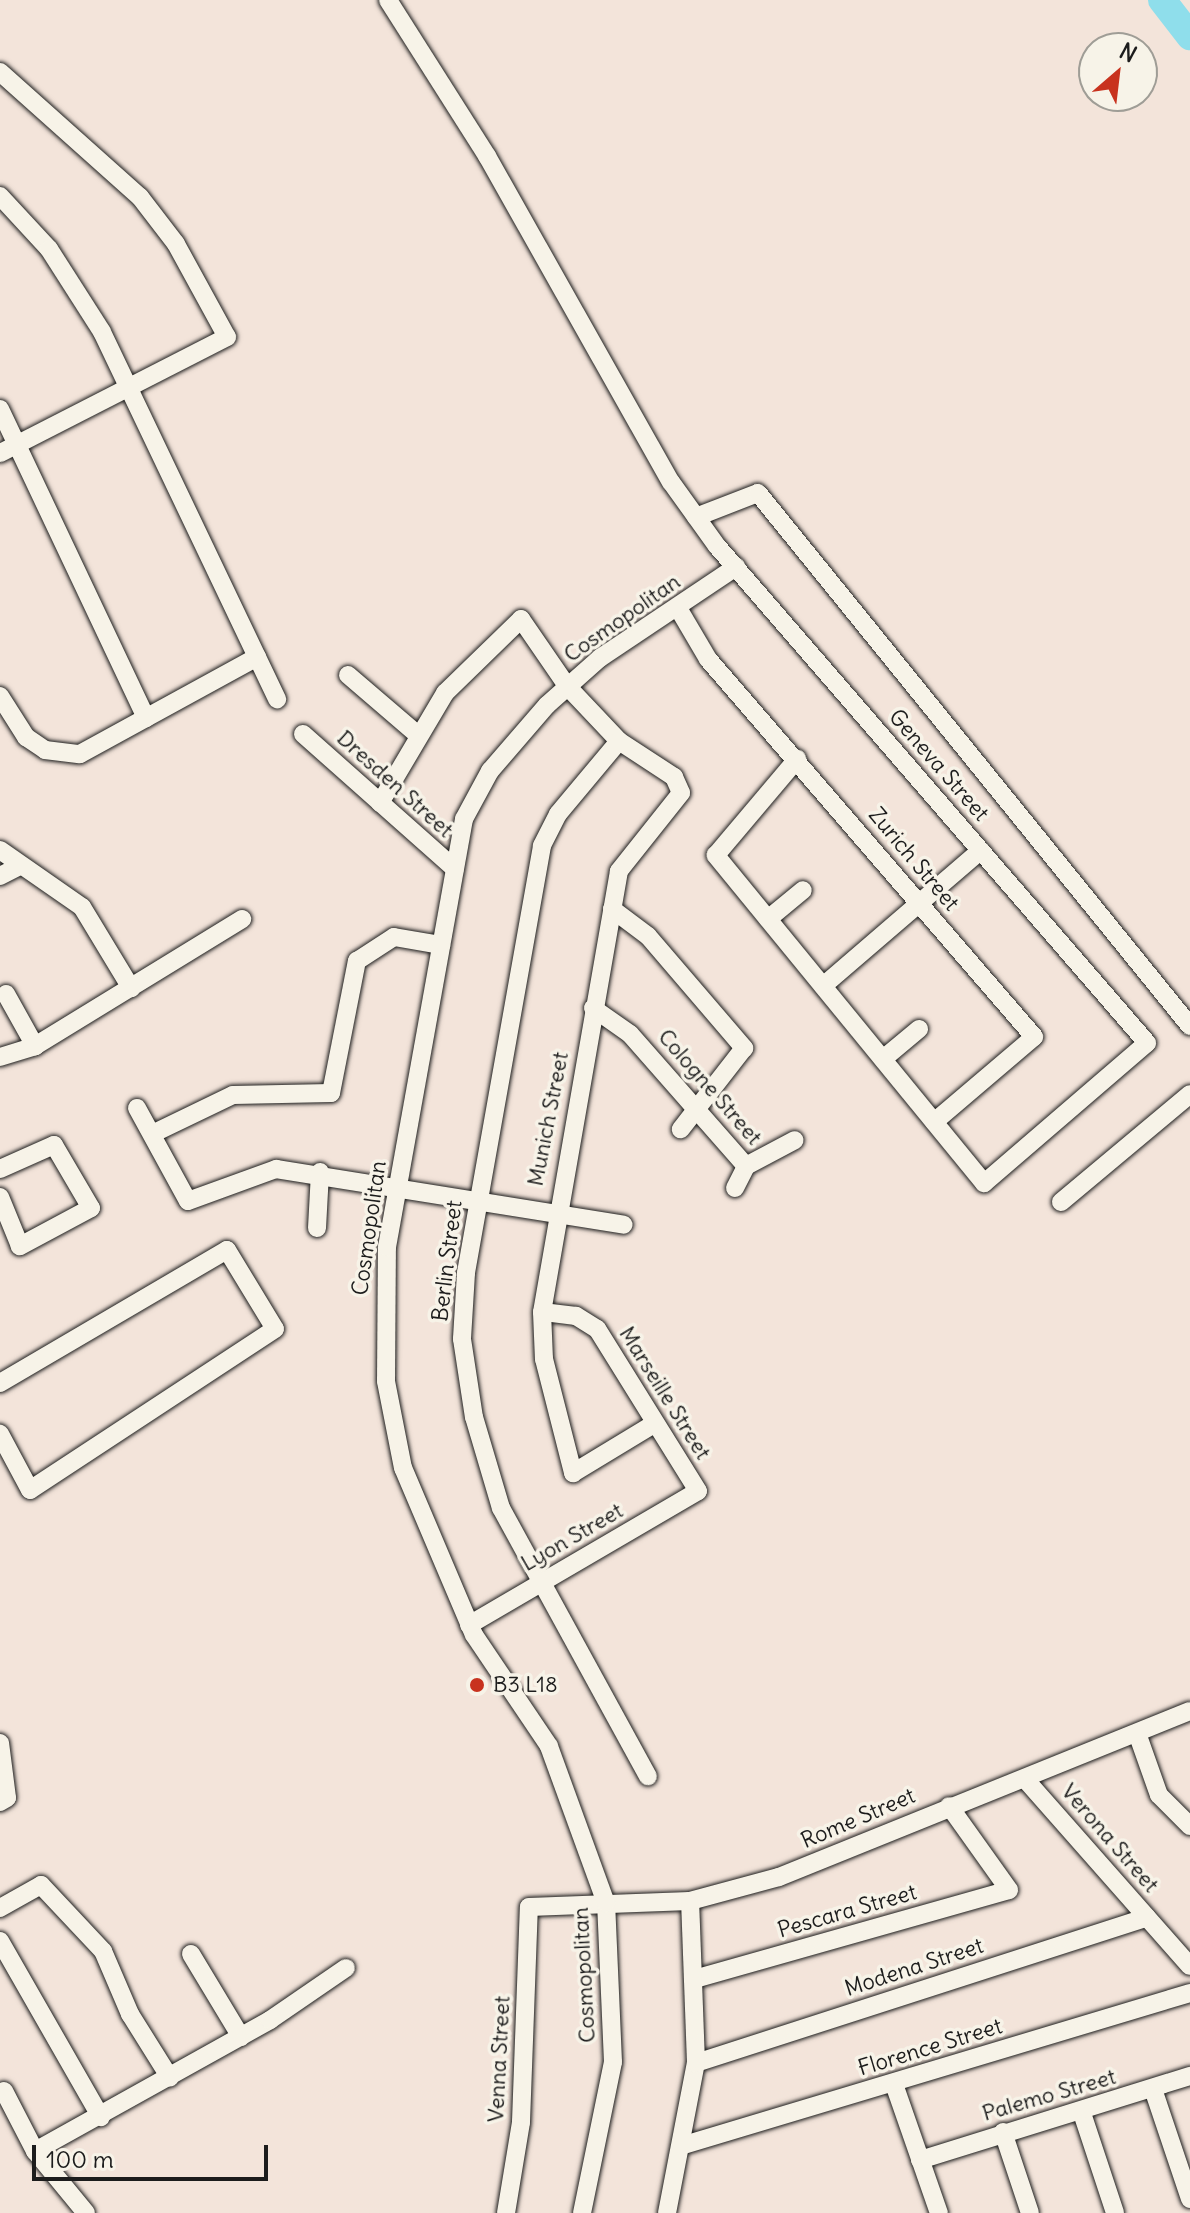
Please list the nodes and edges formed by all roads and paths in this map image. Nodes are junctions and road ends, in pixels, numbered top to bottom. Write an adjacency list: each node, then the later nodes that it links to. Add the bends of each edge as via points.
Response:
1 (388, 0): 8 (street, Geneva Street)
2 (0, 72): 4 (street, via 140,197 176,244 227,337)
3 (0, 196): 4 (street, via 49,249)
4 (129, 387): 6 (street); 11 (street)
5 (0, 409): 6 (street)
6 (19, 442): 7 (street); 16 (street)
7 (0, 453)
8 (696, 517): 9 (street, Geneva Street); 37 (street, via 758,493)
9 (736, 567): 10 (street, Cosmopolitan); 23 (street, Geneva Street)
10 (678, 608): 13 (street, Cosmopolitan); 20 (street, Zurich Street, via 708,659)
11 (257, 657): 15 (street); 16 (street)
12 (348, 675): 18 (street)
13 (567, 686): 18 (street, via 521,619 445,693); 19 (street); 25 (street, Cosmopolitan, via 490,771 464,819)
14 (0, 696): 16 (street, via 26,737 61,754 80,754)
15 (277, 699)
16 (146, 718)
17 (303, 734): 21 (street, Dresden Street)
18 (418, 735): 21 (street)
19 (619, 741): 29 (street, Munich Street, via 674,777 681,793 619,871); 55 (street, Berlin Street, via 558,814 542,846)
20 (797, 759): 28 (street, Zurich Street); 31 (street, via 716,855)
21 (380, 803): 25 (street, Dresden Street)
22 (0, 850): 24 (street)
23 (981, 850): 28 (street); 45 (street, Geneva Street, via 1147,1043 984,1183)
24 (20, 866): 26 (street); 34 (street, via 82,907)
25 (455, 869): 32 (street, Cosmopolitan)
26 (0, 876)
27 (803, 890): 31 (street)
28 (920, 903): 33 (street); 45 (street, Zurich Street, via 1034,1037)
29 (612, 909): 36 (street, Munich Street); 44 (street, via 648,936 744,1048)
30 (242, 919): 34 (street)
31 (768, 919): 33 (street)
32 (441, 945): 47 (street, via 394,937 357,961 331,1093 233,1095); 52 (street, Cosmopolitan)
33 (823, 986): 41 (street)
34 (131, 988): 39 (street)
35 (6, 994): 39 (street)
36 (593, 1008): 44 (street, Cologne Street, via 630,1034); 57 (street, Munich Street)
37 (1190, 1026)
38 (919, 1029): 41 (street)
39 (35, 1046): 40 (street)
40 (0, 1057)
41 (883, 1059): 45 (street)
42 (1190, 1094): 56 (street)
43 (137, 1108): 47 (street)
44 (696, 1110): 46 (street); 49 (street, Cologne Street)
45 (934, 1122)
46 (681, 1129)
47 (152, 1134): 51 (street, via 188,1201 276,1169)
48 (795, 1140): 49 (street, Cologne Street)
49 (746, 1166): 53 (street)
50 (0, 1169): 54 (street, via 54,1145 91,1208 20,1246)
51 (320, 1172): 52 (street); 59 (street)
52 (398, 1186): 55 (street); 66 (street, Cosmopolitan, via 382,1312 386,1381 403,1468)
53 (735, 1188)
54 (0, 1197)
55 (479, 1200): 57 (street); 65 (street, Berlin Street, via 462,1339 474,1417 501,1508)
56 (1061, 1202)
57 (555, 1213): 58 (street); 60 (street, Munich Street)
58 (624, 1225)
59 (317, 1228)
60 (542, 1312): 62 (street, Marseille Street, via 576,1316 597,1329); 62 (street, Munich Street, via 544,1359 573,1473)
61 (0, 1383): 63 (street, via 227,1250 275,1329 30,1490)
62 (654, 1424): 64 (street, Marseille Street)
63 (0, 1434)
64 (698, 1491): 65 (street, Lyon Street)
65 (539, 1584): 66 (street, Lyon Street); 70 (street, Berlin Street)
66 (469, 1625): 76 (street, Cosmopolitan, via 549,1746)
67 (1190, 1711): 68 (street, Rome Street)
68 (1137, 1733): 71 (street, Rome Street); 74 (street, via 1159,1795)
69 (0, 1743): 72 (street, via 7,1798)
70 (648, 1776)
71 (1025, 1779): 73 (street, Rome Street); 79 (street, Verona Street)
72 (0, 1802)
73 (949, 1806): 75 (street, Rome Street, via 779,1877); 84 (street, Pescara Street, via 1009,1890)
74 (1190, 1826)
75 (690, 1901): 76 (street, Rome Street); 84 (street)
76 (606, 1903): 77 (street, Rome Street); 102 (street, Cosmopolitan, via 613,2062)
77 (529, 1907): 101 (street, Venna Street, via 521,2122)
78 (0, 1908): 89 (street, via 41,1885 103,1951 130,2014)
79 (1147, 1917): 82 (street, Verona Street); 87 (street, Modena Street)
80 (0, 1941): 94 (street)
81 (191, 1954): 86 (street)
82 (1190, 1966)
83 (346, 1968): 86 (street)
84 (698, 1978): 87 (street)
85 (1190, 1993): 90 (street, Florence Street)
86 (241, 2037): 89 (street)
87 (696, 2063): 96 (street)
88 (1190, 2076): 91 (street, Palemo Street)
89 (170, 2078): 94 (street)
90 (894, 2084): 96 (street, Florence Street); 98 (street)
91 (1153, 2089): 93 (street, Palemo Street); 99 (street)
92 (4, 2091): 97 (street)
93 (1082, 2113): 95 (street, Palemo Street); 106 (street)
94 (101, 2117): 97 (street)
95 (1003, 2132): 98 (street, Palemo Street); 105 (street)
96 (684, 2145): 103 (street)
97 (35, 2151): 100 (street)
98 (920, 2160): 104 (street)
99 (1190, 2199)
100 (86, 2213)
101 (506, 2213)
102 (582, 2213)
103 (667, 2213)
104 (939, 2213)
105 (1030, 2213)
106 (1115, 2213)

